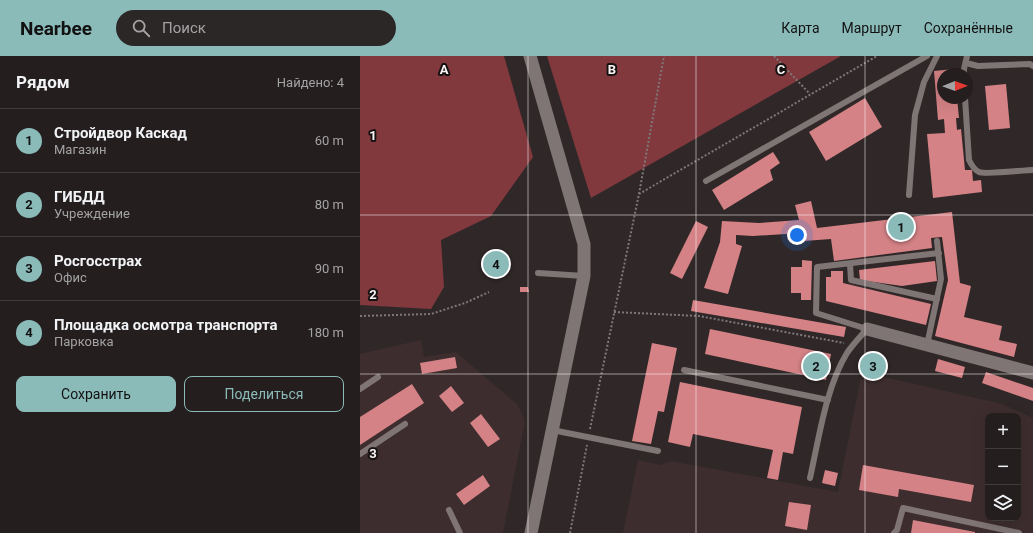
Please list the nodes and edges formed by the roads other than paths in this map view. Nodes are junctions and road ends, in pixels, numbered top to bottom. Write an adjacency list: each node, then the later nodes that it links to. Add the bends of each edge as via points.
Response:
1 (530, 56): 14 (street, via 584,244)
2 (927, 56): 8 (lane)
3 (937, 56): 9 (lane, via 924,82 915,115)
4 (966, 59): 5 (lane, via 978,66)
5 (1033, 66)
6 (965, 104): 7 (lane, via 969,160 973,167 979,172 987,173)
7 (1033, 170)
8 (706, 181)
9 (909, 195)
10 (937, 241): 11 (lane)
11 (939, 253): 12 (lane); 15 (lane, via 941,279)
12 (850, 264): 15 (lane, via 850,280); 16 (lane, via 817,267 816,313)
13 (538, 273): 14 (lane)
14 (584, 276): 24 (street)
15 (937, 298): 17 (lane)
16 (867, 329): 17 (street); 22 (lane, via 848,352 839,368)
17 (927, 345): 19 (street)
18 (684, 370): 22 (lane)
19 (1033, 374)
20 (378, 377): 21 (lane)
21 (360, 389)
22 (828, 400): 27 (lane)
23 (405, 424): 26 (lane)
24 (552, 430): 25 (lane); 30 (street)
25 (658, 451)
26 (360, 454)
27 (810, 478)
28 (449, 510): 29 (lane)
29 (460, 533)
30 (531, 533)
31 (894, 533): 32 (lane, via 903,508)
32 (1019, 533)

